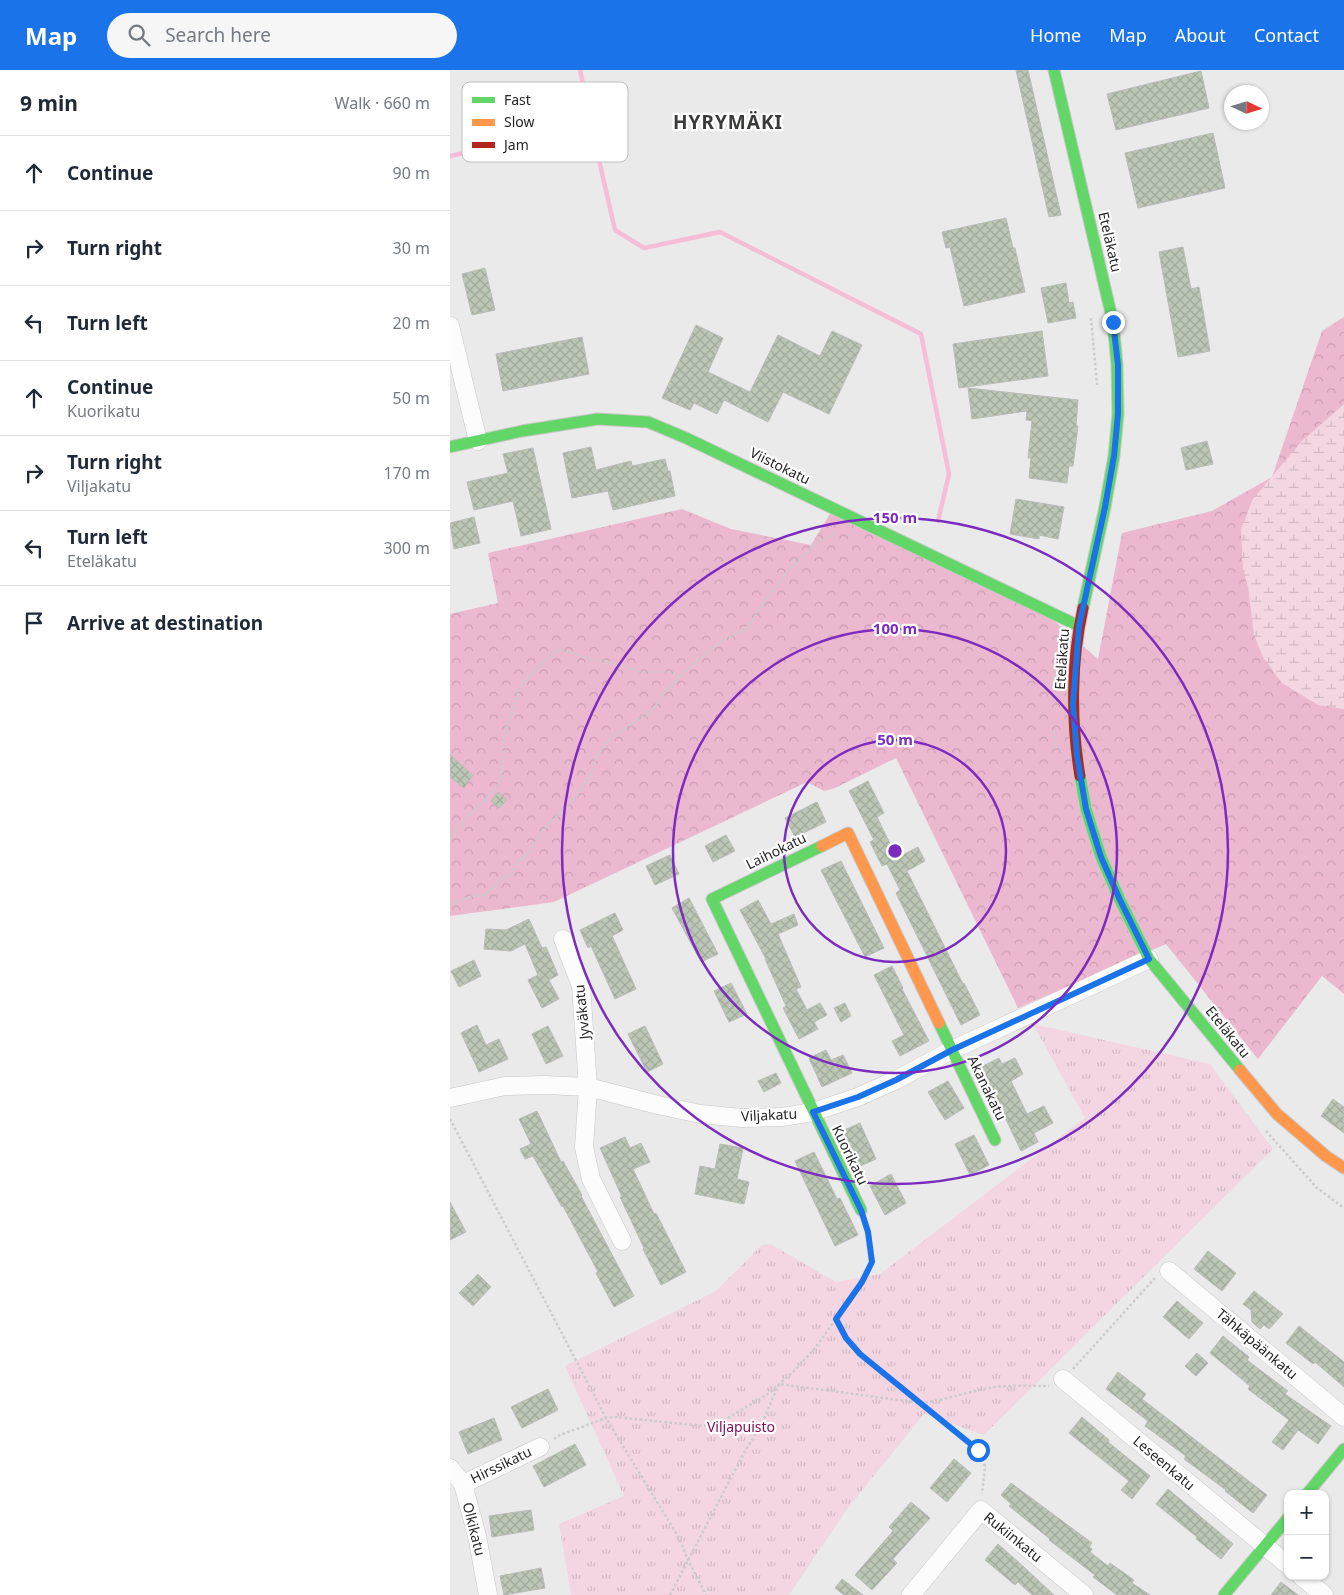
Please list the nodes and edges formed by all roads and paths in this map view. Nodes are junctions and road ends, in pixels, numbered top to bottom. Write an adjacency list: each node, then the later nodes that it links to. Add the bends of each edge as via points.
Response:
1 (1054, 70): 8 (street, Eteläkatu, via 1113,322 1118,365 1114,456)
2 (1089, 309): 4 (path)
3 (450, 326): 5 (street)
4 (1097, 385)
5 (478, 441): 6 (street, Viistokatu); 7 (street, Viistokatu, via 598,419 648,422)
6 (450, 447)
7 (853, 518): 8 (street, Viistokatu); 10 (path, via 831,536 820,540 787,572 745,630 722,641)
8 (1079, 626): 17 (street, Eteläkatu, via 1073,704 1086,809 1101,857)
9 (1056, 663): 11 (path)
10 (680, 676): 14 (path, via 671,672 642,672 560,650 555,652 519,691 505,733 502,775 494,790); 15 (path, via 648,715 608,740 597,756 588,781 537,836 531,852 517,862 512,874 482,896)
11 (1054, 690)
12 (1054, 724): 13 (path)
13 (1056, 750)
14 (450, 839)
15 (450, 904)
16 (563, 939): 19 (street, Jyväkatu, via 581,986)
17 (1149, 959): 18 (street, Viljakatu); 25 (street, Eteläkatu, via 1278,1114)
18 (952, 1050): 21 (street, Viljakatu, via 865,1094); 21 (street, Laihokatu, via 848,833 712,899); 24 (street, Akanakatu)
19 (588, 1087): 20 (street, Viljakatu, via 505,1086); 21 (street, Viljakatu, via 700,1114 782,1118); 28 (street, Jyväkatu, via 584,1147 591,1179)
20 (450, 1098)
21 (813, 1112): 27 (street, Kuorikatu)
22 (450, 1119): 35 (path)
23 (1260, 1125): 26 (path, via 1317,1188)
24 (995, 1140)
25 (1344, 1168)
26 (1344, 1208)
27 (861, 1210): 30 (path, via 872,1262)
28 (622, 1241)
29 (1169, 1271): 31 (path, via 1159,1274); 34 (street, Tähkäpäänkatu)
30 (836, 1319): 32 (path, via 816,1347); 33 (path, via 860,1354)
31 (1063, 1379): 33 (path, via 1052,1386 993,1388); 43 (street, Leseenkatu)
32 (779, 1384): 33 (path); 35 (path, via 726,1419 704,1426); 44 (path, via 763,1421)
33 (921, 1403): 41 (path, via 978,1450 985,1466)
34 (1344, 1416)
35 (606, 1418): 36 (path, via 560,1435); 44 (path, via 679,1538)
36 (540, 1447): 39 (street, Hirssikatu)
37 (1344, 1449): 40 (street)
38 (450, 1468): 39 (street, Olkikatu)
39 (463, 1484): 47 (street, Olkikatu)
40 (1310, 1490)
41 (981, 1510): 50 (street, Rukiinkatu); 51 (street, Rukiinkatu)
42 (1284, 1523): 43 (street)
43 (1265, 1546): 45 (street, Leseenkatu); 52 (street)
44 (688, 1560): 48 (path); 49 (path)
45 (1284, 1562)
46 (1306, 1580): 53 (street)
47 (488, 1595)
48 (670, 1595)
49 (706, 1595)
50 (911, 1595)
51 (1084, 1595)
52 (1224, 1595)
53 (1324, 1595)

